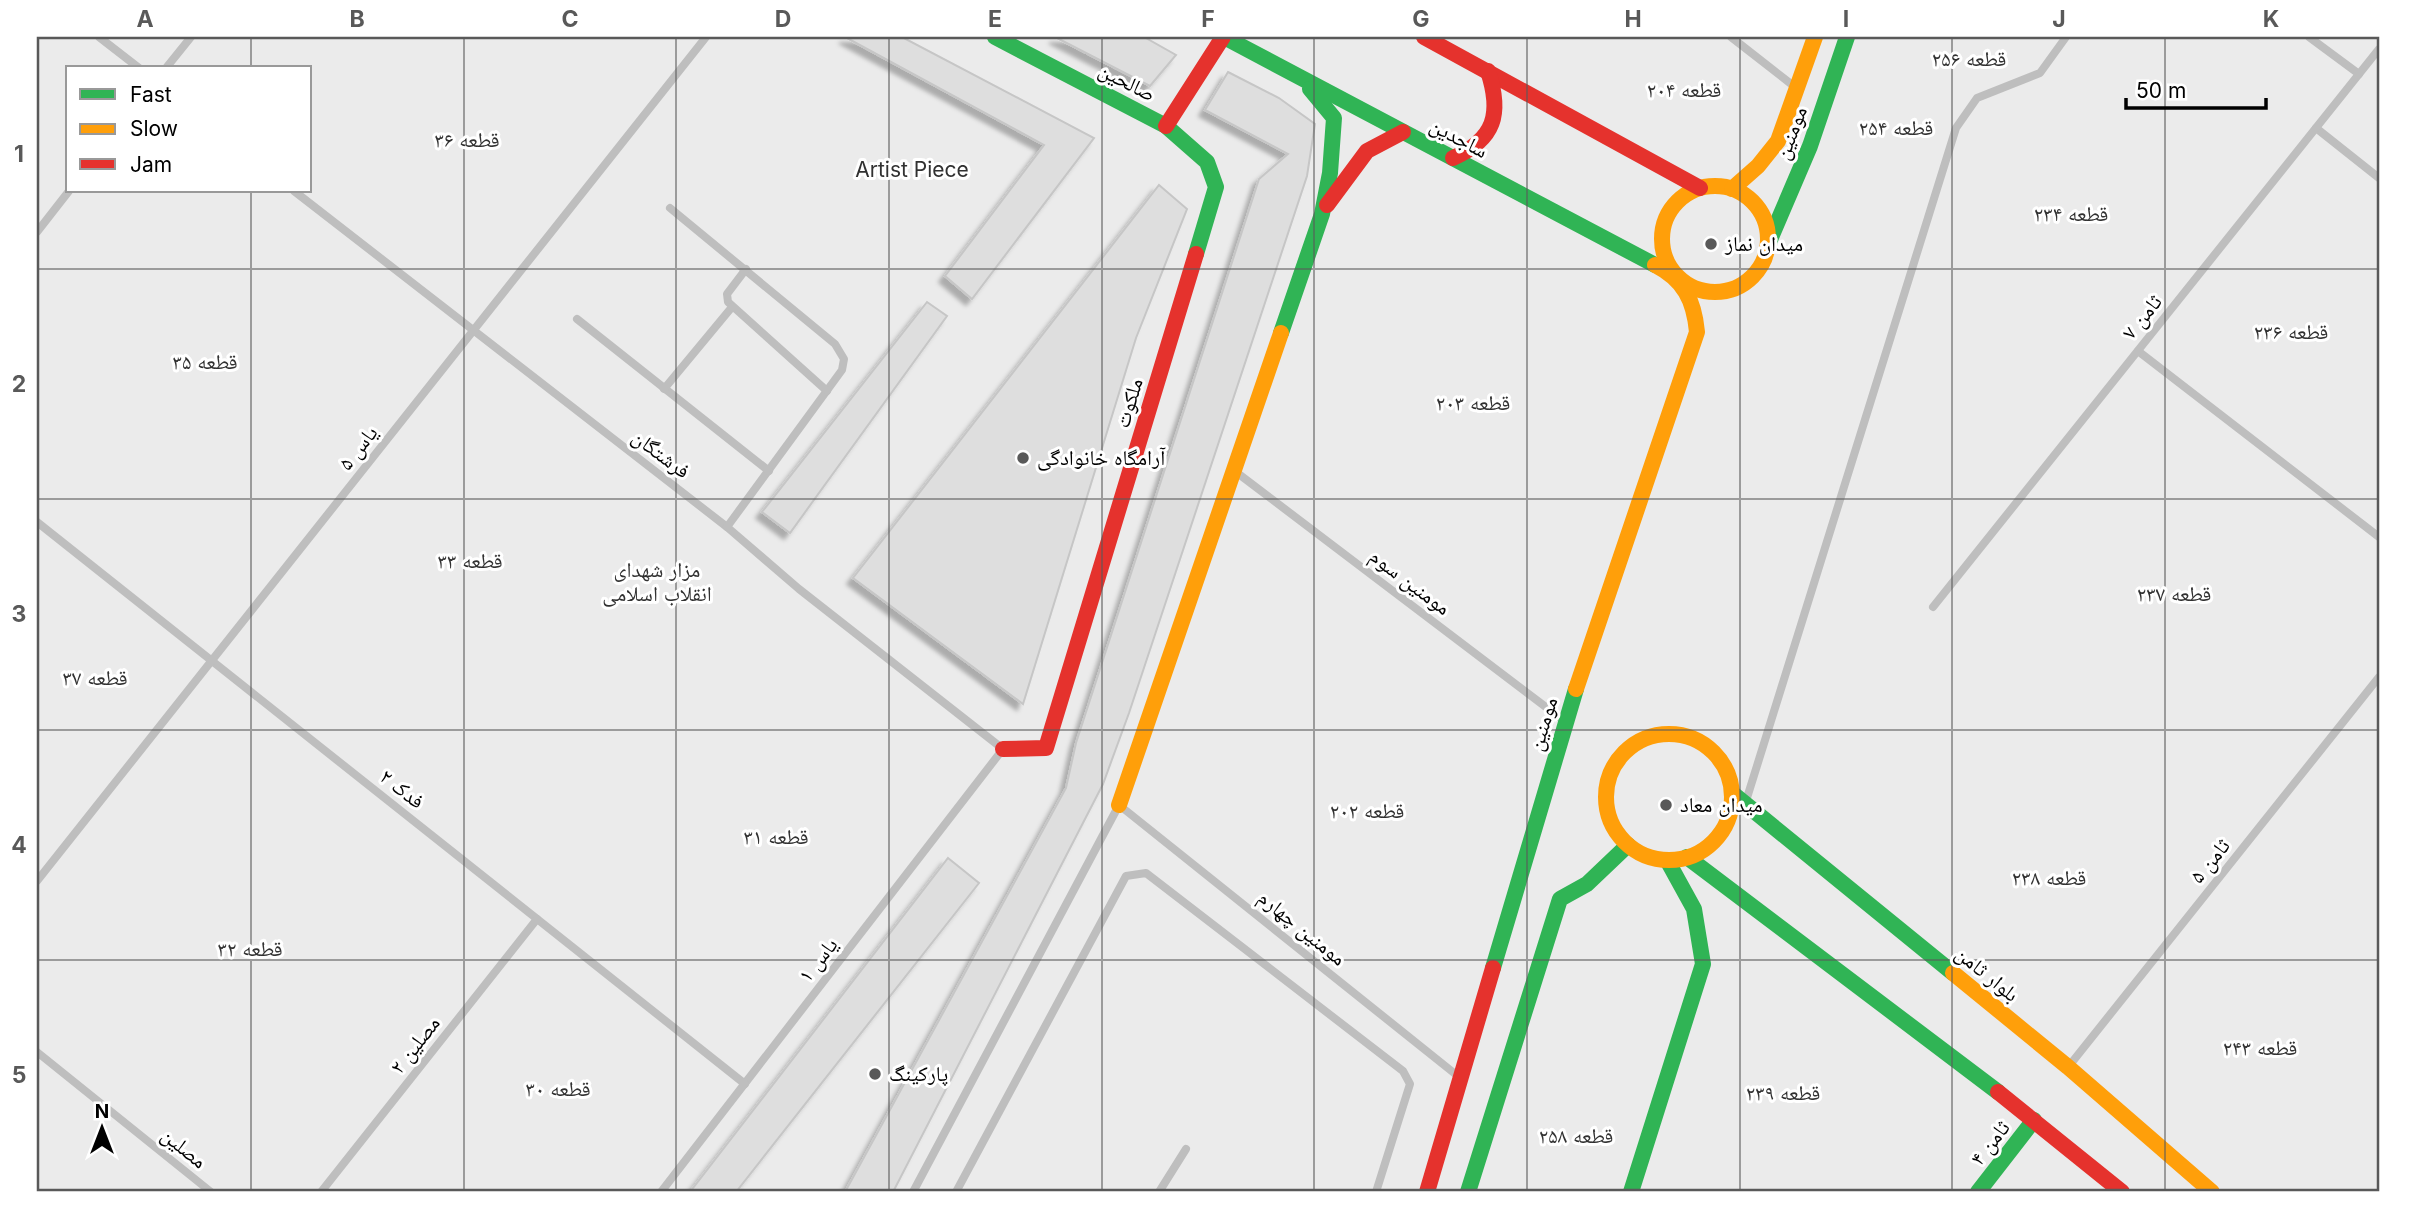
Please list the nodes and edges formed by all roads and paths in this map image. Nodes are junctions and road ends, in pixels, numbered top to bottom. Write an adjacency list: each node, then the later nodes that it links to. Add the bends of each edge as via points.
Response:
1 (99, 37): 13 (lane)
2 (191, 37): 14 (lane)
3 (706, 37): 36 (lane, یاس ۵)
4 (995, 37): 19 (street, صالحین)
5 (1224, 37): 17 (street, ساجدین); 19 (street)
6 (1423, 37): 15 (street)
7 (1731, 37): 18 (lane)
8 (1815, 37): 18 (street, مومنین)
9 (1847, 37): 31 (street, مومنین, via 1810,146)
10 (2066, 37): 50 (lane, via 2040,73 1977,98 1956,128)
11 (2309, 37): 16 (lane)
12 (2379, 49): 16 (lane, ثامن ۷)
13 (136, 66)
14 (168, 66)
15 (1488, 71): 22 (street, via 1496,90 1497,111 1474,151); 24 (street)
16 (2359, 74): 20 (lane, ثامن ۷)
17 (1304, 82): 21 (street, ساجدین); 29 (street, via 1334,118 1331,173)
18 (1798, 89): 25 (street, مومنین, via 1778,141)
19 (1166, 126): 49 (street, ملکوت, via 1207,162 1216,187 1046,748)
20 (2316, 128): 23 (lane); 37 (lane, ثامن ۷)
21 (1403, 132): 22 (street, ساجدین); 29 (street, via 1367,151)
22 (1453, 159): 33 (street, ساجدین)
23 (2379, 178)
24 (1700, 188): 25 (street); 33 (street, via 1671,208 1663,224 1665,260)
25 (1732, 189): 31 (street, via 1759,209)
26 (68, 192): 30 (lane)
27 (295, 192): 36 (lane, فرشتگان)
28 (670, 208): 32 (lane)
29 (1322, 214): 40 (street)
30 (37, 232)
31 (1769, 242): 33 (street, via 1761,266 1737,288 1704,292)
32 (746, 269): 34 (lane, via 726,297); 39 (lane, via 839,349 845,364)
33 (1675, 275): 48 (street, مومنین, via 1695,309 1697,332)
34 (732, 307): 38 (lane); 39 (lane)
35 (577, 319): 38 (lane)
36 (473, 331): 43 (lane, فرشتگان); 46 (lane, یاس ۵)
37 (2137, 351): 44 (lane); 45 (lane, ثامن ۷)
38 (664, 389): 41 (lane)
39 (827, 391): 41 (lane)
40 (1234, 470): 48 (lane, مومنین سوم); 51 (street)
41 (769, 471): 43 (lane)
42 (37, 523): 46 (lane, فدک ۲)
43 (727, 527): 49 (lane, فرشتگان)
44 (2379, 537)
45 (1933, 607)
46 (211, 661): 55 (lane, یاس ۵); 56 (lane, فدک ۲)
47 (2379, 677): 58 (lane, ثامن ۵)
48 (1565, 721): 59 (street, مومنین)
49 (1003, 749): 60 (lane, یاس ۱)
50 (1739, 798): 52 (street, via 1717,755 1701,742 1660,734 1640,740 1623,753 1606,789 1607,810); 53 (street, via 1721,833 1706,848); 58 (street, بلوار ثامن)
51 (1119, 805): 59 (lane, مومنین چهارم); 66 (lane)
52 (1628, 845): 54 (street, via 1646,856); 71 (street, via 1587,884 1560,900)
53 (1687, 857): 54 (street); 61 (street)
54 (1667, 860): 72 (street, via 1694,909 1703,964)
55 (37, 881)
56 (537, 919): 60 (lane, فدک ۲); 64 (lane, مصلین ۲)
57 (37, 1052): 63 (lane, مصلین)
58 (2068, 1067): 75 (street, بلوار ثامن)
59 (1461, 1079): 70 (street, مومنین)
60 (745, 1084): 65 (lane, یاس ۱)
61 (2034, 1119): 73 (street, ثامن ۴); 74 (street)
62 (1186, 1149): 68 (lane)
63 (211, 1192)
64 (321, 1192)
65 (661, 1192)
66 (913, 1192)
67 (956, 1192): 69 (lane, via 1126,876 1146,873 1403,1071 1410,1084)
68 (1159, 1192)
69 (1376, 1192)
70 (1427, 1192)
71 (1468, 1192)
72 (1631, 1192)
73 (1978, 1192)
74 (2122, 1192)
75 (2212, 1192)

